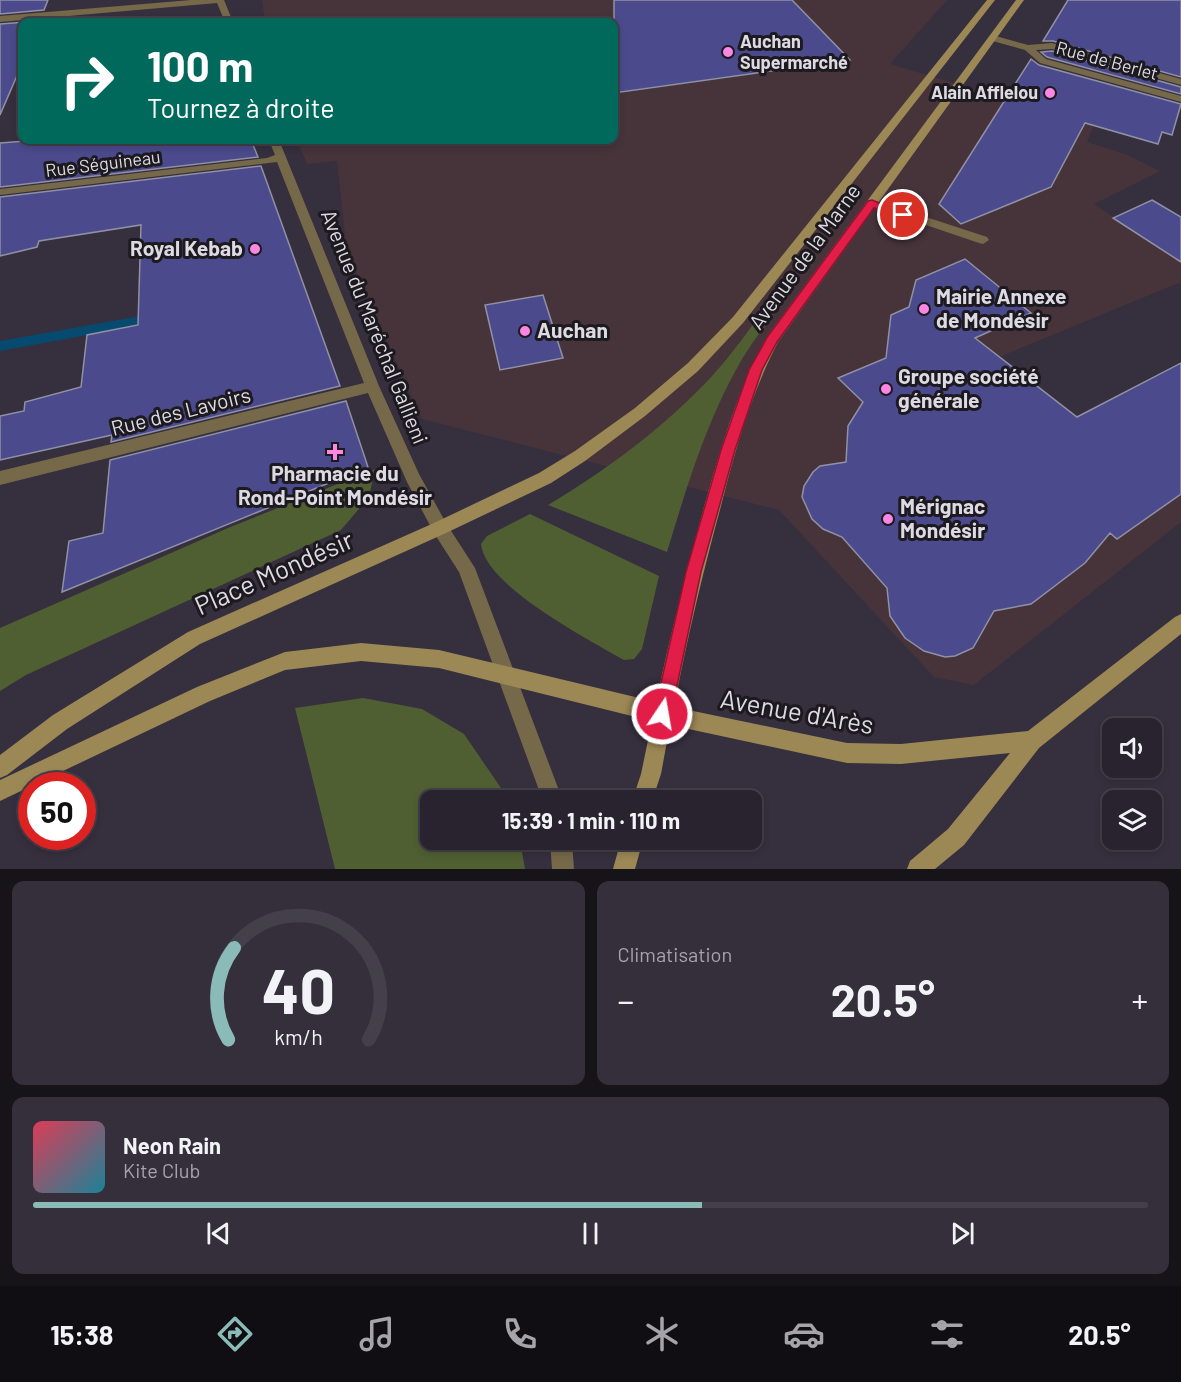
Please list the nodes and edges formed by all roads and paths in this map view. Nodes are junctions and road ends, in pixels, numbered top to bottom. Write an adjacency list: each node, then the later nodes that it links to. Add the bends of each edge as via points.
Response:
1 (220, 0): 4 (street); 5 (street)
2 (991, 0): 19 (main road, Avenue de la Marne, via 738,320 693,367 580,456 527,488)
3 (1020, 0): 6 (main road, Avenue de la Marne)
4 (227, 18)
5 (0, 19)
6 (992, 38): 7 (street, Rue de Berlet); 15 (main road, Avenue de la Marne)
7 (1028, 48): 8 (street, Rue de Berlet, via 1052,46); 10 (street, Rue de Berlet, via 1043,61)
8 (1132, 68): 9 (street, Rue de Berlet); 10 (street, via 1121,72)
9 (1181, 82)
10 (1127, 84): 11 (street, Rue de Berlet)
11 (1181, 99)
12 (276, 144): 13 (street, Avenue du Maréchal Gallieni)
13 (281, 157): 14 (street, Rue Séguineau); 17 (street, Avenue du Maréchal Gallieni)
14 (0, 192)
15 (872, 203): 16 (street); 22 (main road, Avenue de la Marne, via 773,339 755,370 693,572)
16 (982, 240)
17 (372, 386): 18 (street, Rue des Lavoirs); 19 (street, Avenue du Maréchal Gallieni)
18 (0, 478)
19 (440, 528): 21 (street, via 466,568); 24 (main road, Place Mondésir, via 194,638 60,722)
20 (1181, 623): 23 (main road)
21 (508, 676): 22 (main road); 25 (street); 27 (main road, via 439,659 361,652 285,661 204,694)
22 (662, 714): 23 (main road, Avenue d'Arès, via 847,753 902,754); 26 (main road)
23 (1032, 741): 32 (main road, via 956,837)
24 (0, 768)
25 (549, 790)
26 (646, 790)
27 (0, 791)
28 (562, 850): 30 (street)
29 (629, 850): 31 (main road)
30 (563, 869)
31 (624, 869)
32 (918, 869)

